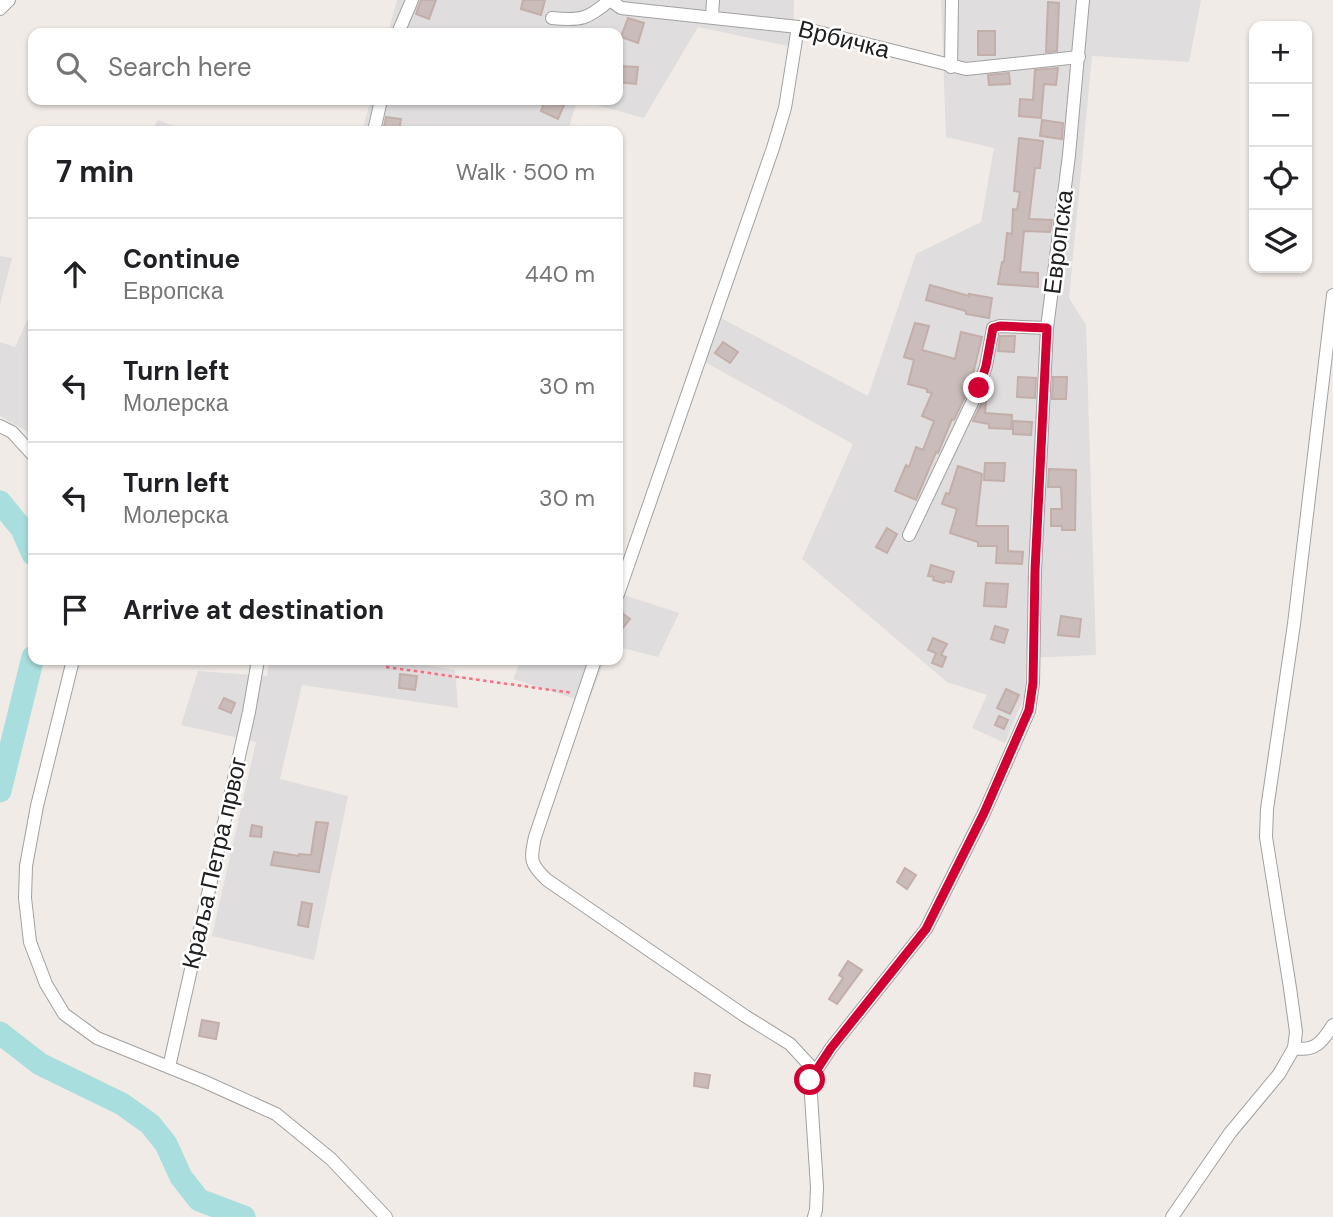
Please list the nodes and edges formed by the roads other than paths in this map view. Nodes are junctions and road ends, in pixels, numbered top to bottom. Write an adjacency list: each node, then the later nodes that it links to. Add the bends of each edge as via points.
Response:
1 (9, 0): 7 (street)
2 (412, 0): 11 (street)
3 (610, 0): 8 (street, Врбичка, via 621,8); 9 (street, via 588,17)
4 (713, 0): 8 (street)
5 (952, 0): 13 (street)
6 (1083, 0): 12 (street, Европска)
7 (0, 9)
8 (712, 16): 10 (street, Врбичка)
9 (552, 18)
10 (797, 27): 13 (street, Врбичка); 21 (street, via 785,108 773,148)
11 (400, 28)
12 (1079, 57): 13 (street, Врбичка, via 976,70); 17 (street, Европска)
13 (951, 67)
14 (380, 105): 15 (street)
15 (375, 126)
16 (1333, 295): 26 (street, via 1267,809 1266,837 1295,1024)
17 (1047, 328): 20 (street, via 993,328 979,388); 28 (street, Европска, via 1029,710 926,929)
18 (0, 426): 19 (street)
19 (28, 450)
20 (909, 535)
21 (623, 580)
22 (72, 665): 27 (street, via 26,866 30,942 64,1014 97,1038)
23 (257, 665): 27 (street, Краља Петра првог)
24 (593, 665): 28 (street, via 535,837 534,867 790,1044)
25 (1333, 1025): 26 (street, via 1317,1046)
26 (1294, 1048): 31 (street)
27 (169, 1067): 29 (street, via 276,1114 331,1159)
28 (814, 1070): 30 (street, via 809,1093 817,1186)
29 (386, 1217)
30 (814, 1217)
31 (1172, 1217)

